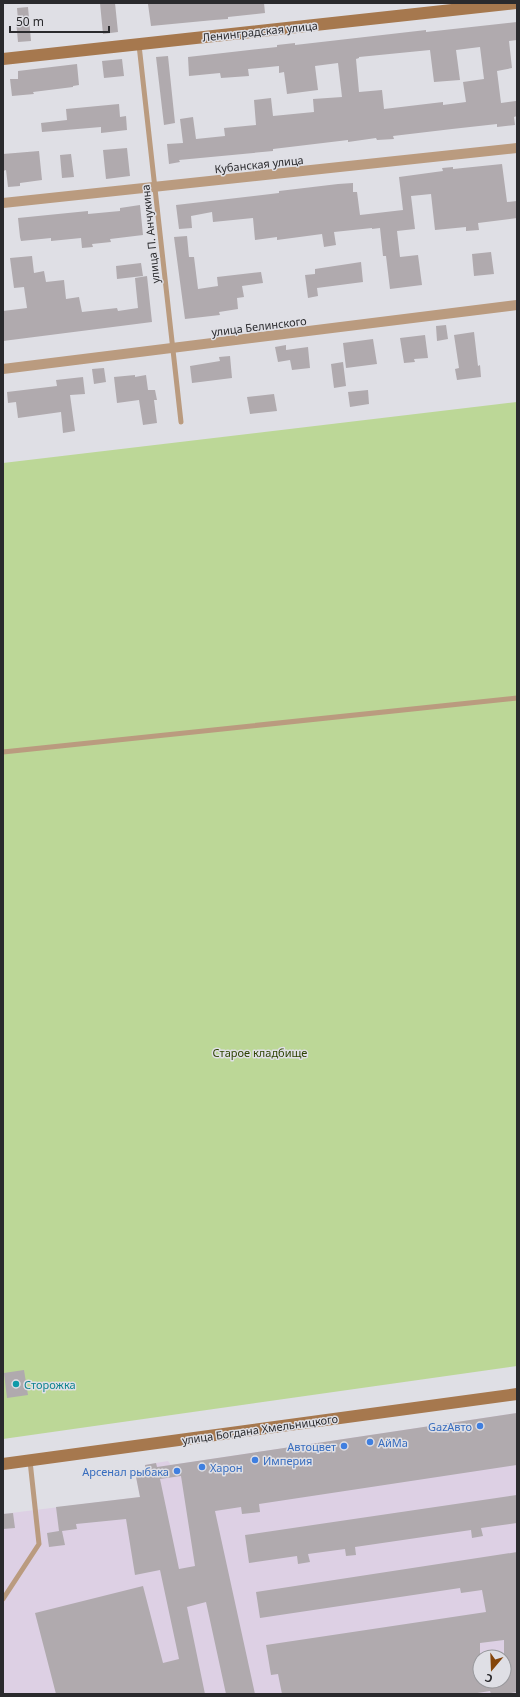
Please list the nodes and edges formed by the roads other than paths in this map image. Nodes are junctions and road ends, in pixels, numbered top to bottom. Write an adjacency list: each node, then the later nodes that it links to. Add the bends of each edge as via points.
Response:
1 (516, 3): 2 (main road, Ленинградская улица)
2 (139, 44): 3 (main road, Ленинградская улица); 5 (lane, улица П. Анчукина)
3 (3, 59)
4 (517, 148): 5 (street, Кубанская улица)
5 (155, 187): 6 (street, Кубанская улица); 8 (lane, улица П. Анчукина)
6 (3, 203)
7 (517, 306): 8 (street, улица Белинского)
8 (172, 348): 9 (street, улица Белинского); 10 (lane, улица П. Анчукина)
9 (3, 369)
10 (181, 422)
11 (517, 698): 12 (lane)
12 (3, 752)
13 (517, 1394): 14 (main road, улица Богдана Хмельницкого)
14 (30, 1461): 15 (main road, улица Богдана Хмельницкого); 16 (lane, via 39,1544)
15 (3, 1464)
16 (3, 1599)

